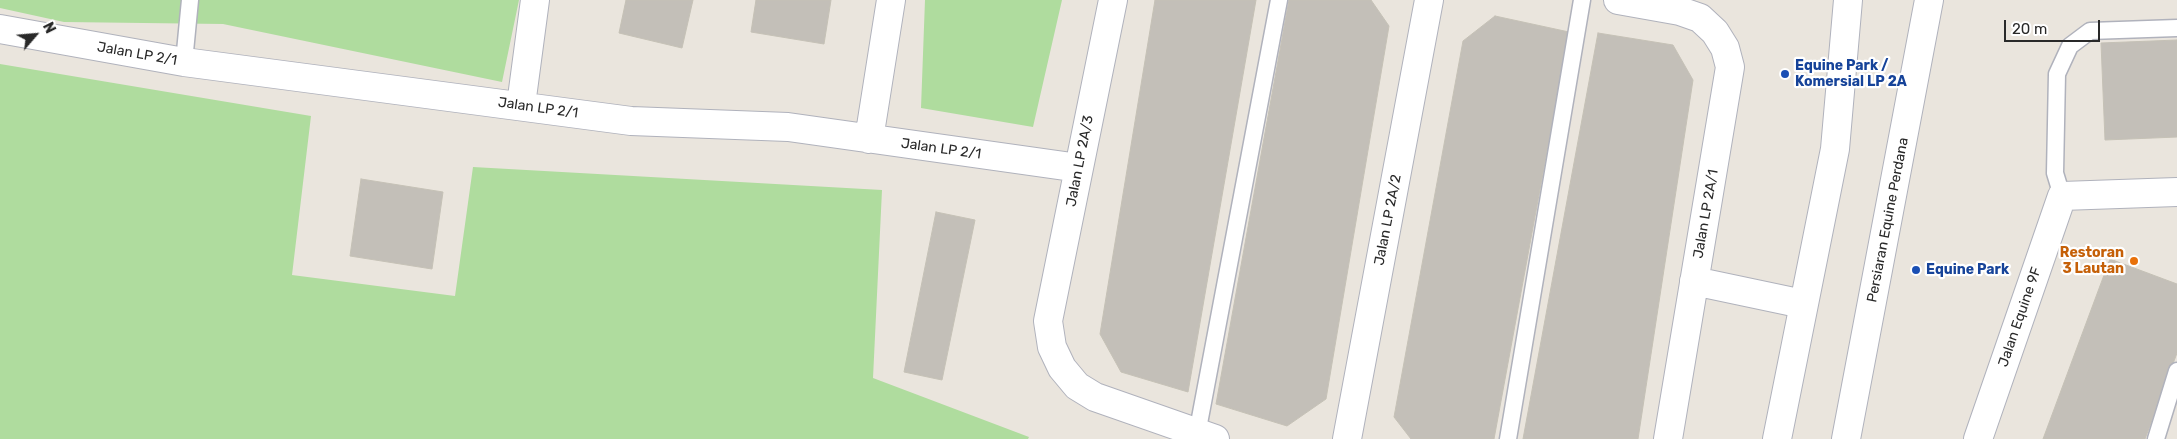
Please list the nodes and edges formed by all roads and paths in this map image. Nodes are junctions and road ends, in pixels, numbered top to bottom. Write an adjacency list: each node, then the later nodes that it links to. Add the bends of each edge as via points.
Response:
1 (190, 0): 13 (lane)
2 (535, 0): 14 (street)
3 (891, 0): 15 (street)
4 (1113, 0): 16 (street, Jalan LP 2A/3)
5 (1279, 0): 22 (lane)
6 (1429, 0): 23 (street, Jalan LP 2A/2)
7 (1582, 0): 24 (lane)
8 (1618, 0): 19 (street, Jalan LP 2A/1, via 1680,11 1700,18 1715,32 1725,48 1730,66)
9 (1848, 0): 20 (street, via 1835,149)
10 (1930, 3): 27 (street, Persiaran Equine Perdana)
11 (2177, 28): 18 (lane, via 2090,31 2070,46 2057,74 2054,173)
12 (0, 29): 13 (street, Jalan LP 2/1)
13 (184, 62): 14 (street, Jalan LP 2/1)
14 (521, 105): 15 (street, Jalan LP 2/1, via 631,121 788,127)
15 (869, 139): 16 (street, Jalan LP 2/1)
16 (1079, 168): 22 (street, Jalan LP 2A/3, via 1048,322 1052,347 1062,368 1077,386 1096,397)
17 (2177, 192): 18 (street)
18 (2062, 196): 28 (street, Jalan Equine 9F)
19 (1694, 280): 20 (street); 25 (street, Jalan LP 2A/1)
20 (1804, 304): 26 (street)
21 (2177, 371): 29 (lane)
22 (1206, 436)
23 (1347, 439)
24 (1508, 439)
25 (1668, 439)
26 (1777, 439)
27 (1846, 439)
28 (1978, 439)
29 (2156, 439)

